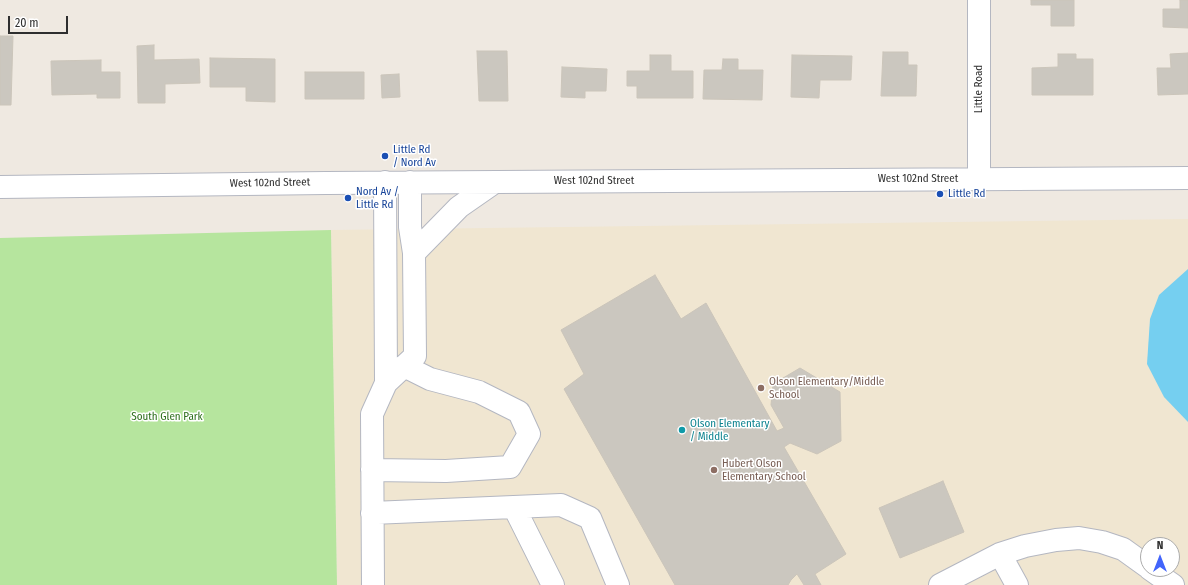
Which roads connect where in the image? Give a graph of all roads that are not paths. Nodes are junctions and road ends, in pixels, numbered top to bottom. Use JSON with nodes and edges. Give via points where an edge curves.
{"nodes":[{"id":1,"x":979,"y":0,"type":"edge"},
{"id":2,"x":1188,"y":178,"type":"edge"},
{"id":3,"x":979,"y":179,"type":"junction"},
{"id":4,"x":385,"y":182,"type":"junction"},
{"id":5,"x":410,"y":182,"type":"junction"},
{"id":6,"x":495,"y":182,"type":"junction"},
{"id":7,"x":0,"y":187,"type":"edge"},
{"id":8,"x":414,"y":253,"type":"junction"},
{"id":9,"x":404,"y":366,"type":"junction"},
{"id":10,"x":386,"y":383,"type":"junction"},
{"id":11,"x":372,"y":470,"type":"junction"},
{"id":12,"x":514,"y":507,"type":"junction"},
{"id":13,"x":372,"y":513,"type":"junction"},
{"id":14,"x":1000,"y":554,"type":"junction"},
{"id":15,"x":1140,"y":562,"type":"edge"},
{"id":16,"x":1162,"y":577,"type":"edge"},
{"id":17,"x":373,"y":585,"type":"edge"},
{"id":18,"x":553,"y":585,"type":"edge"},
{"id":19,"x":618,"y":585,"type":"edge"},
{"id":20,"x":940,"y":585,"type":"edge"},
{"id":21,"x":1017,"y":585,"type":"edge"},
{"id":22,"x":1173,"y":585,"type":"edge"}],
"edges":[{"from":1,"to":3,"type":"street","name":"Little Road"},
{"from":2,"to":3,"type":"street","name":"West 102nd Street"},
{"from":3,"to":6,"type":"street","name":"West 102nd Street"},
{"from":4,"to":5,"type":"street","name":"West 102nd Street"},
{"from":4,"to":7,"type":"street","name":"West 102nd Street"},
{"from":4,"to":10,"type":"street"},
{"from":5,"to":6,"type":"street","name":"West 102nd Street"},
{"from":5,"to":8,"type":"street","via":[[410,227]]},
{"from":6,"to":8,"type":"street","via":[[459,207]]},
{"from":8,"to":9,"type":"street","via":[[415,356]]},
{"from":9,"to":10,"type":"street"},
{"from":9,"to":11,"type":"street","via":[[430,379],[479,392],[519,412],[529,434],[510,467],[446,471]]},
{"from":10,"to":11,"type":"street","via":[[372,414]]},
{"from":11,"to":13,"type":"street"},
{"from":12,"to":13,"type":"street"},
{"from":12,"to":18,"type":"street"},
{"from":12,"to":19,"type":"street","via":[[561,504],[590,518]]},
{"from":13,"to":17,"type":"street"},
{"from":14,"to":15,"type":"street","via":[[1025,546],[1079,538],[1122,549]]},
{"from":14,"to":20,"type":"street"},
{"from":14,"to":21,"type":"street"},
{"from":16,"to":22,"type":"street"}]}
